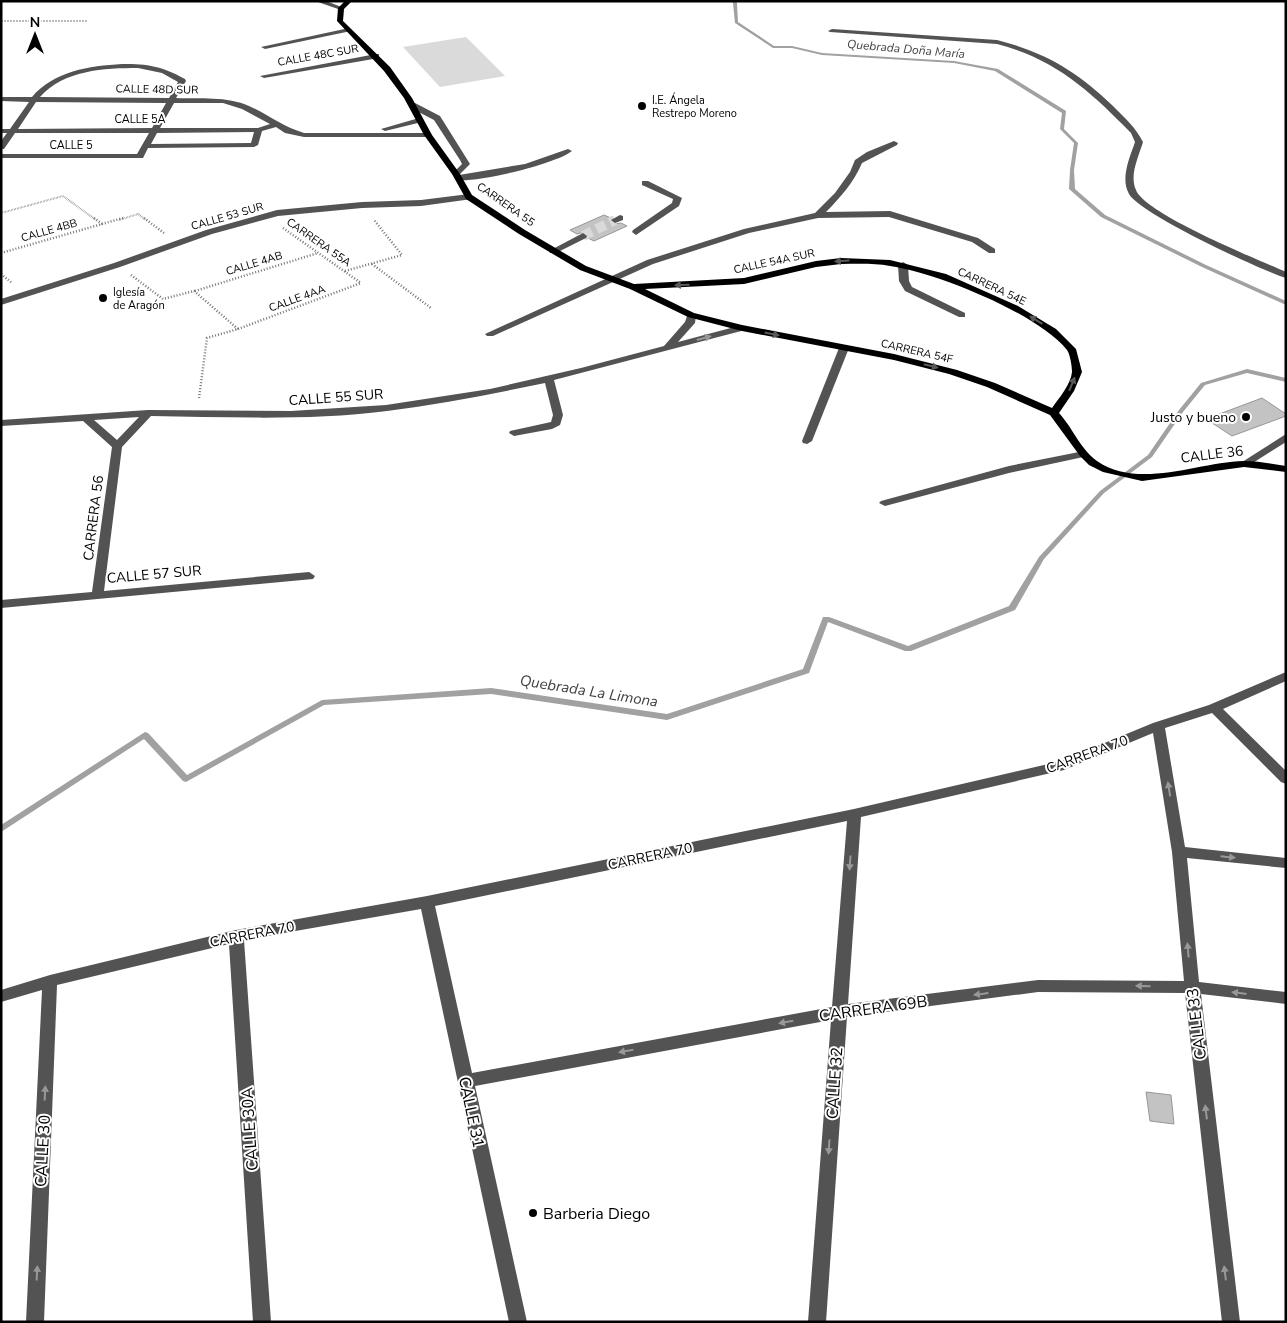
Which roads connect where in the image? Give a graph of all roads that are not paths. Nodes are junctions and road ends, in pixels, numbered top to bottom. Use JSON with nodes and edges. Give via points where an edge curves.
{"nodes":[{"id":1,"x":318,"y":1,"type":"edge"},
{"id":2,"x":349,"y":1,"type":"edge"},
{"id":3,"x":341,"y":8,"type":"junction"},
{"id":4,"x":349,"y":30,"type":"junction"},
{"id":5,"x":832,"y":31,"type":"dead end"},
{"id":6,"x":265,"y":47,"type":"dead end"},
{"id":7,"x":376,"y":56,"type":"junction"},
{"id":8,"x":264,"y":76,"type":"dead end"},
{"id":9,"x":1,"y":99,"type":"edge"},
{"id":10,"x":35,"y":99,"type":"junction"},
{"id":11,"x":172,"y":100,"type":"junction"},
{"id":12,"x":412,"y":105,"type":"junction"},
{"id":13,"x":419,"y":120,"type":"junction"},
{"id":14,"x":278,"y":124,"type":"junction"},
{"id":15,"x":1,"y":130,"type":"edge"},
{"id":16,"x":13,"y":130,"type":"junction"},
{"id":17,"x":154,"y":130,"type":"junction"},
{"id":18,"x":259,"y":130,"type":"junction"},
{"id":19,"x":364,"y":134,"type":"junction"},
{"id":20,"x":428,"y":135,"type":"junction"},
{"id":21,"x":894,"y":143,"type":"dead end"},
{"id":22,"x":146,"y":146,"type":"junction"},
{"id":23,"x":1,"y":147,"type":"edge"},
{"id":24,"x":568,"y":151,"type":"dead end"},
{"id":25,"x":1,"y":156,"type":"edge"},
{"id":26,"x":457,"y":176,"type":"junction"},
{"id":27,"x":644,"y":183,"type":"dead end"},
{"id":28,"x":469,"y":197,"type":"junction"},
{"id":29,"x":818,"y":215,"type":"junction"},
{"id":30,"x":636,"y":232,"type":"dead end"},
{"id":31,"x":583,"y":236,"type":"tunnel mouth"},
{"id":32,"x":553,"y":251,"type":"junction"},
{"id":33,"x":992,"y":251,"type":"dead end"},
{"id":34,"x":890,"y":263,"type":"joint"},
{"id":35,"x":903,"y":265,"type":"junction"},
{"id":36,"x":1284,"y":271,"type":"edge"},
{"id":37,"x":610,"y":279,"type":"junction"},
{"id":38,"x":633,"y":287,"type":"junction"},
{"id":39,"x":1,"y":302,"type":"edge"},
{"id":40,"x":690,"y":315,"type":"junction"},
{"id":41,"x":962,"y":315,"type":"dead end"},
{"id":42,"x":742,"y":328,"type":"junction"},
{"id":43,"x":490,"y":334,"type":"dead end"},
{"id":44,"x":844,"y":348,"type":"junction"},
{"id":45,"x":667,"y":349,"type":"junction"},
{"id":46,"x":549,"y":379,"type":"junction"},
{"id":47,"x":148,"y":413,"type":"junction"},
{"id":48,"x":1054,"y":413,"type":"junction"},
{"id":49,"x":85,"y":417,"type":"junction"},
{"id":50,"x":14,"y":422,"type":"junction"},
{"id":51,"x":1,"y":423,"type":"edge"},
{"id":52,"x":1,"y":432,"type":"edge"},
{"id":53,"x":514,"y":433,"type":"dead end"},
{"id":54,"x":1286,"y":438,"type":"edge"},
{"id":55,"x":806,"y":441,"type":"dead end"},
{"id":56,"x":117,"y":446,"type":"junction"},
{"id":57,"x":1084,"y":454,"type":"junction"},
{"id":58,"x":1244,"y":464,"type":"junction"},
{"id":59,"x":1286,"y":468,"type":"edge"},
{"id":60,"x":1142,"y":478,"type":"joint"},
{"id":61,"x":885,"y":503,"type":"dead end"},
{"id":62,"x":309,"y":576,"type":"dead end"},
{"id":63,"x":98,"y":594,"type":"junction"},
{"id":64,"x":1,"y":604,"type":"edge"},
{"id":65,"x":1286,"y":676,"type":"edge"},
{"id":66,"x":1214,"y":708,"type":"junction"},
{"id":67,"x":1158,"y":726,"type":"junction"},
{"id":68,"x":1286,"y":779,"type":"edge"},
{"id":69,"x":854,"y":814,"type":"junction"},
{"id":70,"x":1179,"y":852,"type":"junction"},
{"id":71,"x":1286,"y":864,"type":"edge"},
{"id":72,"x":426,"y":902,"type":"junction"},
{"id":73,"x":236,"y":936,"type":"junction"},
{"id":74,"x":50,"y":981,"type":"junction"},
{"id":75,"x":1192,"y":987,"type":"junction"},
{"id":76,"x":1,"y":996,"type":"edge"},
{"id":77,"x":1286,"y":998,"type":"edge"},
{"id":78,"x":839,"y":1012,"type":"junction"},
{"id":79,"x":465,"y":1081,"type":"junction"},
{"id":80,"x":35,"y":1322,"type":"edge"},
{"id":81,"x":262,"y":1322,"type":"edge"},
{"id":82,"x":518,"y":1322,"type":"edge"},
{"id":83,"x":817,"y":1322,"type":"edge"},
{"id":84,"x":1231,"y":1322,"type":"edge"}],
"edges":[{"from":1,"to":3,"type":"street"},
{"from":2,"to":3,"type":"main road"},
{"from":3,"to":4,"type":"main road","name":"CARRERA 55","via":[[340,21]]},
{"from":4,"to":6,"type":"street"},
{"from":4,"to":7,"type":"main road","name":"CARRERA 55"},
{"from":5,"to":36,"type":"street","via":[[997,42],[1019,46],[1043,56],[1084,84],[1134,132],[1139,142],[1129,177],[1133,193],[1149,208]]},
{"from":7,"to":8,"type":"street","name":"CALLE 48C SUR"},
{"from":7,"to":12,"type":"main road","name":"CARRERA 55"},
{"from":9,"to":10,"type":"street","name":"CALLE 48D SUR"},
{"from":10,"to":11,"type":"street","name":"CALLE 48D SUR"},
{"from":10,"to":11,"type":"street","via":[[47,86],[78,72],[141,67],[164,71],[182,80]]},
{"from":10,"to":16,"type":"street"},
{"from":11,"to":14,"type":"street","name":"CALLE 48D SUR","via":[[223,101],[245,107]]},
{"from":11,"to":17,"type":"street"},
{"from":12,"to":13,"type":"main road","name":"CARRERA 55"},
{"from":12,"to":26,"type":"street","via":[[437,118],[466,164]]},
{"from":13,"to":19,"type":"street"},
{"from":13,"to":20,"type":"main road","name":"CARRERA 55"},
{"from":14,"to":18,"type":"street","name":"CALLE 5A"},
{"from":14,"to":19,"type":"street","name":"CALLE 48D SUR","via":[[288,131],[304,135]]},
{"from":15,"to":16,"type":"street","name":"CALLE 5A"},
{"from":16,"to":17,"type":"street","name":"CALLE 5A"},
{"from":16,"to":23,"type":"street"},
{"from":17,"to":18,"type":"street","name":"CALLE 5A"},
{"from":17,"to":22,"type":"street"},
{"from":18,"to":22,"type":"street","via":[[254,145]]},
{"from":19,"to":20,"type":"street"},
{"from":20,"to":26,"type":"main road","name":"CARRERA 55"},
{"from":21,"to":29,"type":"street","via":[[858,162],[846,184]]},
{"from":22,"to":25,"type":"street","name":"CALLE 5","via":[[140,156]]},
{"from":24,"to":26,"type":"street","via":[[526,168]]},
{"from":26,"to":28,"type":"main road","name":"CARRERA 55"},
{"from":27,"to":30,"type":"street","via":[[678,198],[676,204]]},
{"from":28,"to":32,"type":"main road","name":"CARRERA 55"},
{"from":28,"to":39,"type":"street","name":"CALLE 53 SUR","via":[[277,213],[209,232]]},
{"from":29,"to":33,"type":"street","via":[[890,214],[975,240]]},
{"from":29,"to":37,"type":"street","via":[[747,231],[650,262]]},
{"from":31,"to":32,"type":"street"},
{"from":32,"to":37,"type":"main road","name":"CARRERA 55"},
{"from":34,"to":35,"type":"main road","name":"CARRERA 54E"},
{"from":34,"to":38,"type":"main road","name":"CALLE 54A SUR","one_way":true,"via":[[841,261],[744,281]]},
{"from":35,"to":41,"type":"street","via":[[908,289]]},
{"from":48,"to":35,"type":"main road","name":"CARRERA 54E","one_way":true,"via":[[1077,372],[1073,351],[1053,331],[1015,308],[943,276]]},
{"from":37,"to":38,"type":"main road","name":"CARRERA 55"},
{"from":37,"to":43,"type":"street"},
{"from":38,"to":40,"type":"main road","name":"CARRERA 55"},
{"from":40,"to":42,"type":"main road","name":"CARRERA 54F"},
{"from":40,"to":45,"type":"street","via":[[690,323]]},
{"from":42,"to":44,"type":"main road","name":"CARRERA 54F","one_way":true},
{"from":45,"to":42,"type":"street","name":"CALLE 55 SUR","one_way":true},
{"from":44,"to":48,"type":"main road","name":"CARRERA 54F","one_way":true,"via":[[953,372]]},
{"from":44,"to":55,"type":"street"},
{"from":45,"to":46,"type":"street","name":"CALLE 55 SUR"},
{"from":46,"to":47,"type":"street","name":"CALLE 55 SUR","via":[[437,402],[386,408],[300,414]]},
{"from":46,"to":53,"type":"street","via":[[558,415],[556,423]]},
{"from":47,"to":49,"type":"street","name":"CALLE 55 SUR"},
{"from":47,"to":56,"type":"street"},
{"from":48,"to":57,"type":"main road","name":"CARRERA 54F"},
{"from":49,"to":50,"type":"street","name":"CALLE 55 SUR"},
{"from":49,"to":56,"type":"street"},
{"from":50,"to":51,"type":"street","name":"CALLE 55 SUR"},
{"from":50,"to":52,"type":"street"},
{"from":54,"to":58,"type":"street"},
{"from":56,"to":63,"type":"street","name":"CARRERA 56"},
{"from":57,"to":60,"type":"main road","name":"CARRERA 54F","via":[[1107,470]]},
{"from":57,"to":61,"type":"street","via":[[1001,470]]},
{"from":58,"to":59,"type":"main road","name":"CALLE 36"},
{"from":58,"to":60,"type":"main road","name":"CALLE 36"},
{"from":62,"to":63,"type":"street","name":"CALLE 57 SUR"},
{"from":63,"to":64,"type":"street","name":"CALLE 57 SUR"},
{"from":65,"to":66,"type":"street","name":"CARRERA 70"},
{"from":66,"to":67,"type":"street","name":"CARRERA 70"},
{"from":66,"to":68,"type":"street"},
{"from":67,"to":69,"type":"street","name":"CARRERA 70","via":[[1064,765]]},
{"from":70,"to":67,"type":"street","name":"CALLE 33","one_way":true},
{"from":69,"to":72,"type":"street","name":"CARRERA 70"},
{"from":69,"to":78,"type":"street","name":"CALLE 32","one_way":true},
{"from":70,"to":71,"type":"street","one_way":true},
{"from":75,"to":70,"type":"street","name":"CALLE 33","one_way":true},
{"from":72,"to":73,"type":"street","name":"CARRERA 70"},
{"from":72,"to":79,"type":"street","name":"CALLE 31"},
{"from":73,"to":74,"type":"street","name":"CARRERA 70"},
{"from":73,"to":81,"type":"street","name":"CALLE 30A"},
{"from":74,"to":76,"type":"street","name":"CARRERA 70"},
{"from":80,"to":74,"type":"street","name":"CALLE 30","one_way":true},
{"from":77,"to":75,"type":"street","name":"CARRERA 69B","one_way":true},
{"from":75,"to":78,"type":"street","name":"CARRERA 69B","one_way":true,"via":[[1038,986]]},
{"from":84,"to":75,"type":"street","name":"CALLE 33","one_way":true},
{"from":78,"to":79,"type":"street","name":"CARRERA 69B","one_way":true},
{"from":78,"to":83,"type":"street","name":"CALLE 32","one_way":true},
{"from":79,"to":82,"type":"street","name":"CALLE 31"}]}
